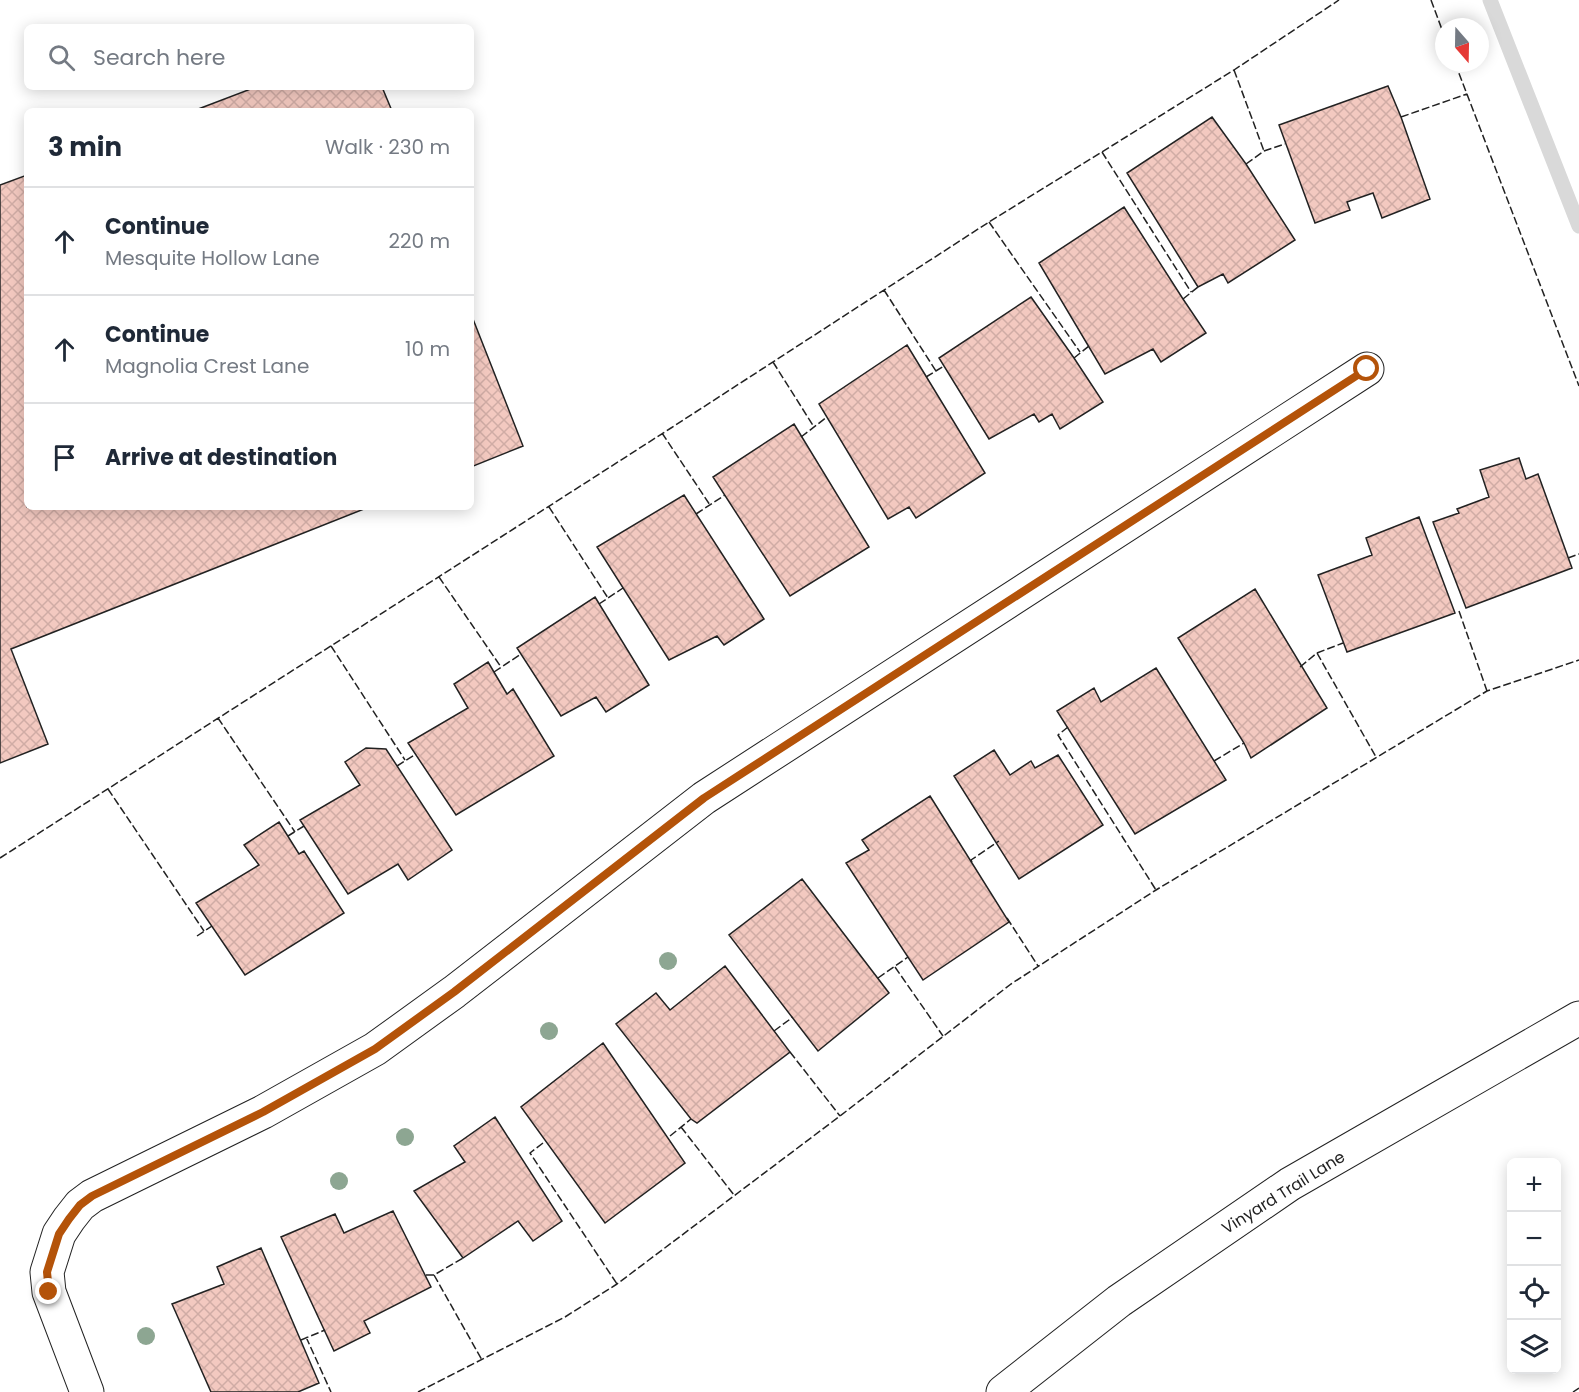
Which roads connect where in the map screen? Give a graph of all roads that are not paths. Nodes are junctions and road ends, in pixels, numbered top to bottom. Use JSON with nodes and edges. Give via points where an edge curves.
{"nodes":[{"id":1,"x":1367,"y":369,"type":"dead end"},
{"id":2,"x":1579,"y":1018,"type":"edge"},
{"id":3,"x":87,"y":1392,"type":"edge"},
{"id":4,"x":1003,"y":1392,"type":"edge"}],
"edges":[{"from":1,"to":3,"type":"street","via":[[704,798],[375,1049],[263,1112],[80,1205],[59,1234],[47,1272],[49,1292]]},
{"from":2,"to":4,"type":"street","name":"Vinyard Trail Lane","via":[[1290,1184],[1119,1301]]}]}
